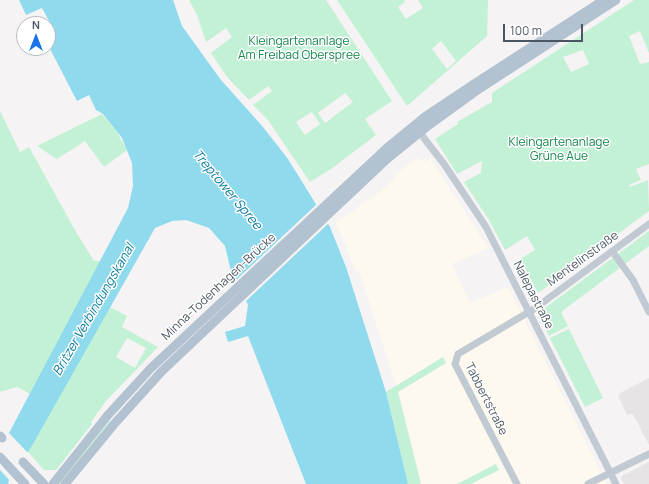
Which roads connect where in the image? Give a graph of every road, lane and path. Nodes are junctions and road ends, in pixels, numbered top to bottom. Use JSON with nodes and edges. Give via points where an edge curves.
{"nodes":[{"id":1,"x":604,"y":0,"type":"edge"},
{"id":2,"x":616,"y":0,"type":"edge"},
{"id":3,"x":417,"y":129,"type":"junction"},
{"id":4,"x":649,"y":224,"type":"edge"},
{"id":5,"x":612,"y":251,"type":"junction"},
{"id":6,"x":530,"y":312,"type":"junction"},
{"id":7,"x":649,"y":312,"type":"edge"},
{"id":8,"x":649,"y":454,"type":"edge"},
{"id":9,"x":0,"y":457,"type":"edge"},
{"id":10,"x":24,"y":462,"type":"dead end"},
{"id":11,"x":611,"y":473,"type":"junction"},
{"id":12,"x":26,"y":484,"type":"edge"},
{"id":13,"x":44,"y":484,"type":"edge"},
{"id":14,"x":53,"y":484,"type":"edge"},
{"id":15,"x":65,"y":484,"type":"edge"},
{"id":16,"x":517,"y":484,"type":"edge"},
{"id":17,"x":588,"y":484,"type":"edge"},
{"id":18,"x":616,"y":484,"type":"edge"}],
"edges":[{"from":1,"to":3,"type":"main road","via":[[474,84]]},
{"from":2,"to":3,"type":"main road"},
{"from":3,"to":6,"type":"street","name":"Nalepastraße","via":[[486,227]]},
{"from":3,"to":14,"type":"main road","name":"Minna-Todenhagen-Brücke","via":[[350,182],[163,356],[108,415]]},
{"from":3,"to":15,"type":"main road","name":"Minna-Todenhagen-Brücke","via":[[358,189],[172,362],[116,422]]},
{"from":4,"to":5,"type":"street","name":"Mentelinstraße"},
{"from":5,"to":6,"type":"street","name":"Mentelinstraße"},
{"from":5,"to":7,"type":"street","via":[[633,280]]},
{"from":6,"to":11,"type":"street","name":"Nalepastraße"},
{"from":6,"to":16,"type":"street","name":"Tabbertstraße","via":[[458,354],[456,364]]},
{"from":8,"to":11,"type":"street"},
{"from":9,"to":12,"type":"main road"},
{"from":10,"to":13,"type":"main road"},
{"from":11,"to":17,"type":"street"},
{"from":11,"to":18,"type":"street","name":"Nalepastraße"}]}
